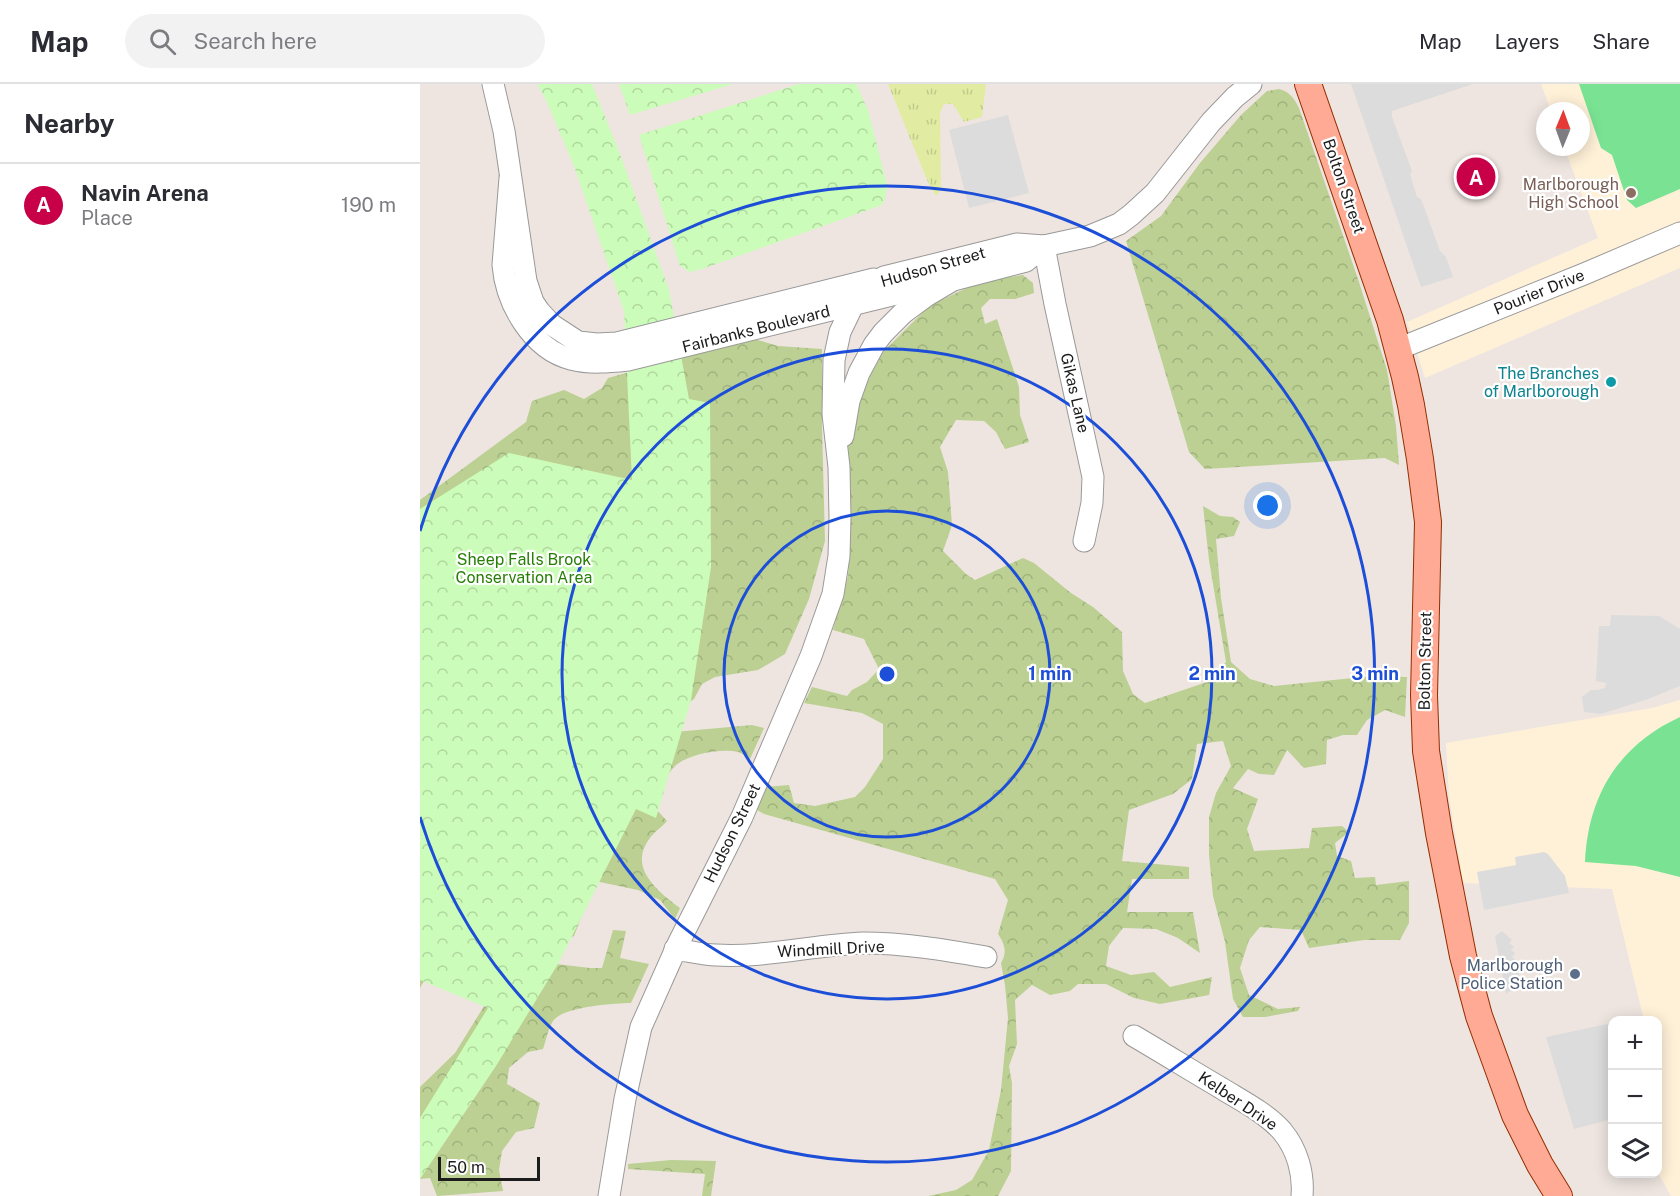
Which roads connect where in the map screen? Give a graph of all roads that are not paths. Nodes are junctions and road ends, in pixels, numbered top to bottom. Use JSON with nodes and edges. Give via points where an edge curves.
{"nodes":[{"id":1,"x":493,"y":84,"type":"edge"},
{"id":2,"x":1251,"y":84,"type":"edge"},
{"id":3,"x":1308,"y":84,"type":"edge"},
{"id":4,"x":1680,"y":232,"type":"edge"},
{"id":5,"x":1044,"y":246,"type":"junction"},
{"id":6,"x":884,"y":277,"type":"junction"},
{"id":7,"x":953,"y":280,"type":"junction"},
{"id":8,"x":853,"y":305,"type":"junction"},
{"id":9,"x":564,"y":346,"type":"junction"},
{"id":10,"x":1398,"y":349,"type":"junction"},
{"id":11,"x":839,"y":467,"type":"junction"},
{"id":12,"x":1084,"y":541,"type":"dead end"},
{"id":13,"x":675,"y":949,"type":"junction"},
{"id":14,"x":986,"y":957,"type":"dead end"},
{"id":15,"x":1134,"y":1036,"type":"dead end"},
{"id":16,"x":609,"y":1196,"type":"edge"},
{"id":17,"x":1302,"y":1196,"type":"edge"},
{"id":18,"x":1559,"y":1196,"type":"edge"}],
"edges":[{"from":1,"to":9,"type":"street","via":[[510,178],[504,278],[521,318],[539,340]]},
{"from":2,"to":5,"type":"street","name":"Hudson Street","via":[[1223,109],[1169,177],[1131,215],[1090,236]]},
{"from":3,"to":10,"type":"main road","name":"Bolton Street"},
{"from":4,"to":10,"type":"street","name":"Pourier Drive"},
{"from":5,"to":6,"type":"street","name":"Hudson Street","via":[[1017,244]]},
{"from":5,"to":7,"type":"street","name":"Hudson Street","via":[[1026,261]]},
{"from":5,"to":12,"type":"street","name":"Gikas Lane","via":[[1093,477]]},
{"from":6,"to":8,"type":"street","name":"Hudson Street","via":[[866,289]]},
{"from":6,"to":9,"type":"street","name":"Fairbanks Boulevard","via":[[617,343]]},
{"from":7,"to":8,"type":"street","name":"Fairbanks Boulevard"},
{"from":7,"to":11,"type":"street","name":"Hudson Street","via":[[903,313],[874,345],[851,394]]},
{"from":8,"to":9,"type":"street","name":"Fairbanks Boulevard","via":[[628,360],[590,362],[569,358]]},
{"from":8,"to":11,"type":"street","name":"Hudson Street","via":[[840,332],[834,360],[833,414]]},
{"from":10,"to":18,"type":"main road","name":"Bolton Street","via":[[1413,415],[1427,513],[1424,723],[1447,880],[1471,989],[1489,1043],[1524,1136]]},
{"from":11,"to":13,"type":"street","name":"Hudson Street","via":[[839,556],[826,618],[742,817]]},
{"from":13,"to":14,"type":"street","name":"Windmill Drive","via":[[716,956],[751,955],[864,943],[926,947]]},
{"from":13,"to":16,"type":"street","name":"Hudson Street","via":[[641,1027]]},
{"from":15,"to":17,"type":"street","name":"Kelber Drive","via":[[1268,1118],[1292,1147],[1300,1167]]}]}
